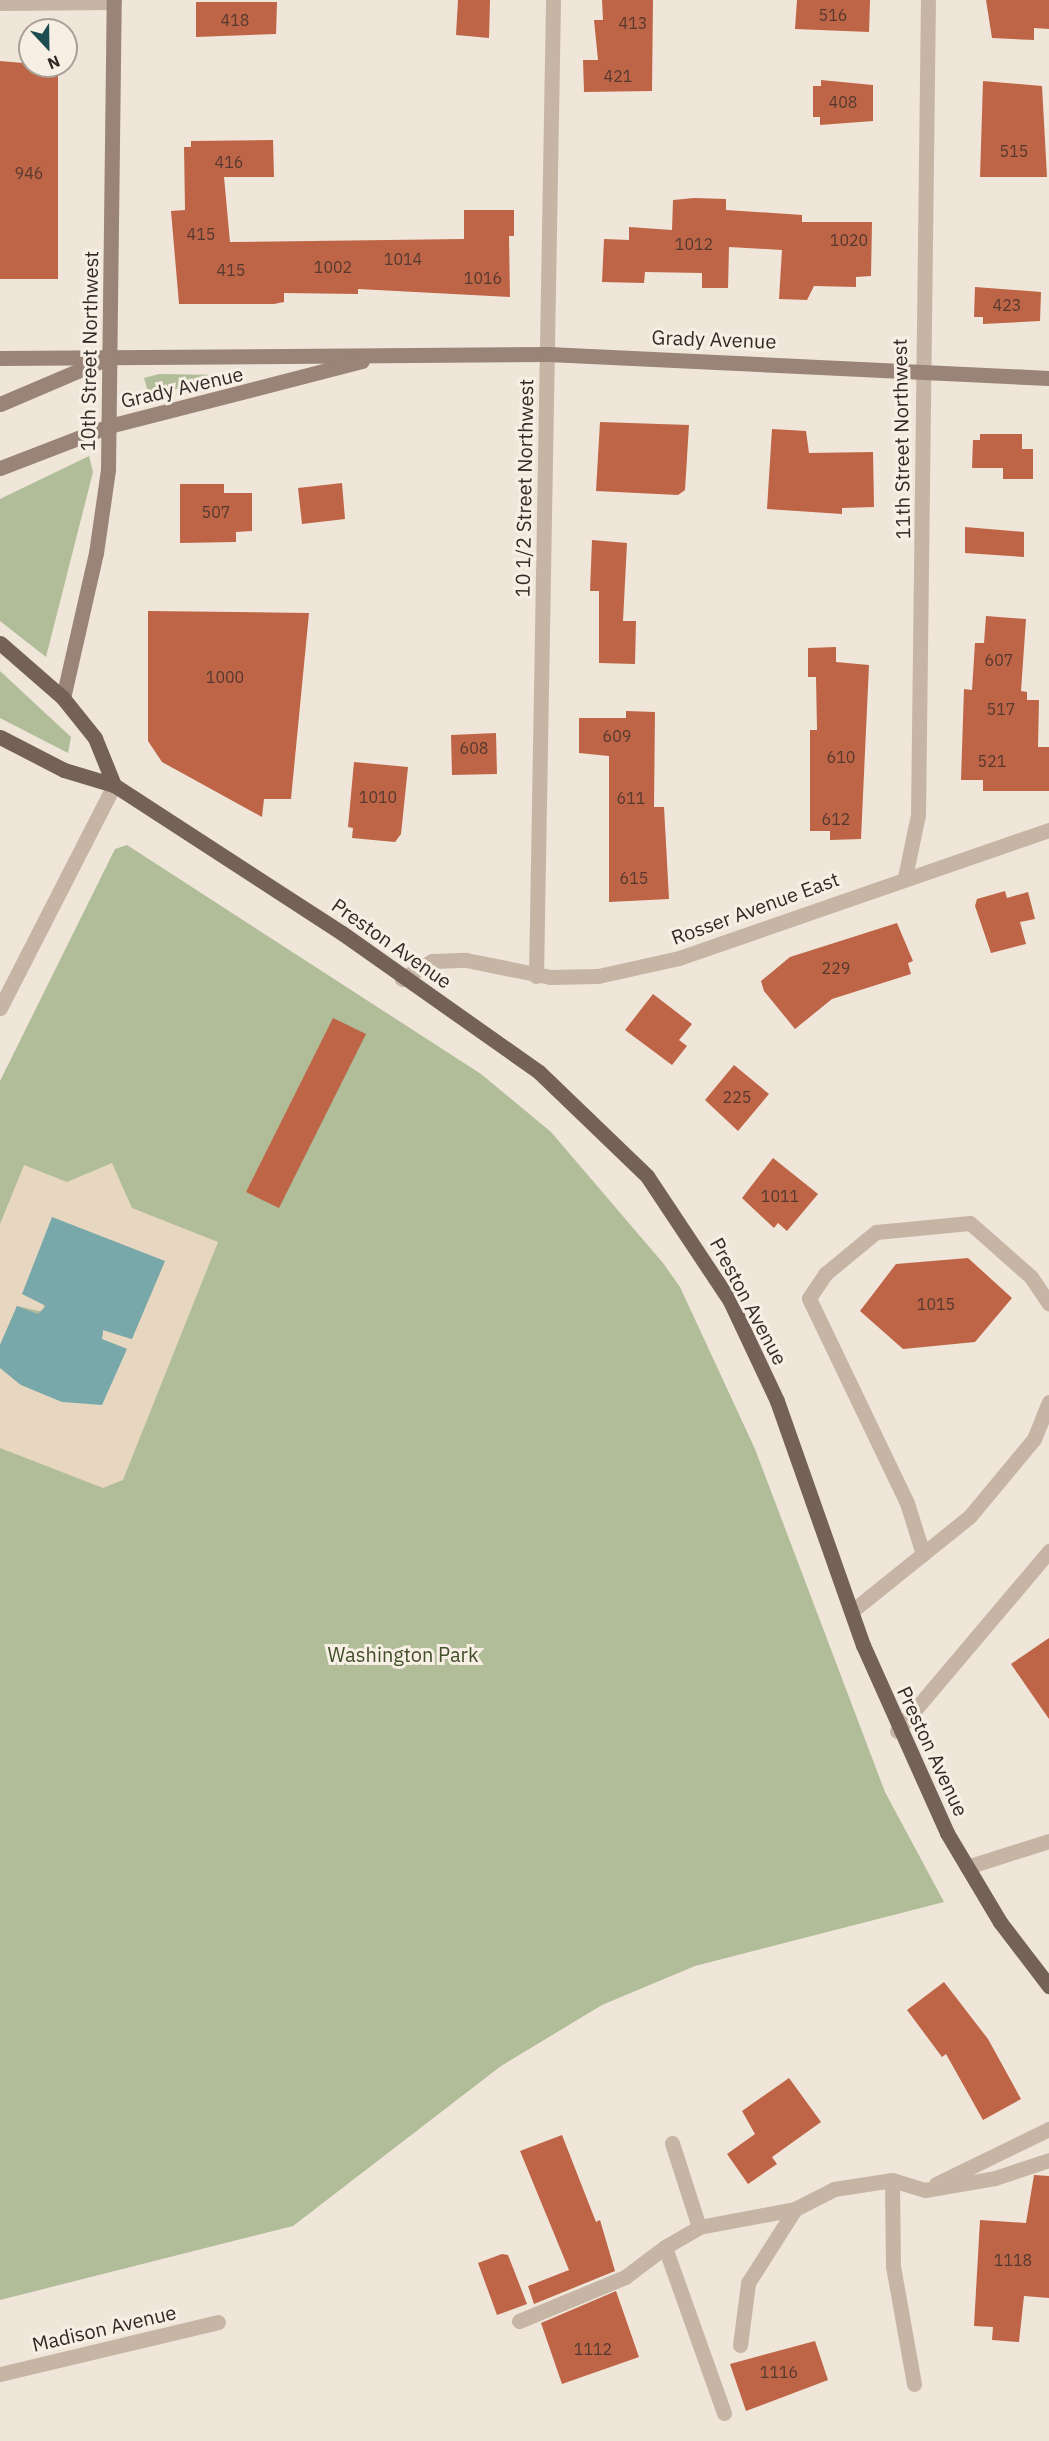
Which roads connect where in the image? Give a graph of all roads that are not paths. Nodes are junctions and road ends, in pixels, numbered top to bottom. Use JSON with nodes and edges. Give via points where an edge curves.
{"nodes":[{"id":1,"x":553,"y":0,"type":"edge"},
{"id":2,"x":928,"y":0,"type":"edge"},
{"id":3,"x":114,"y":1,"type":"edge"},
{"id":4,"x":0,"y":3,"type":"edge"},
{"id":5,"x":548,"y":354,"type":"junction"},
{"id":6,"x":376,"y":356,"type":"junction"},
{"id":7,"x":111,"y":357,"type":"junction"},
{"id":8,"x":0,"y":358,"type":"edge"},
{"id":9,"x":921,"y":371,"type":"junction"},
{"id":10,"x":1049,"y":378,"type":"edge"},
{"id":11,"x":0,"y":404,"type":"edge"},
{"id":12,"x":109,"y":426,"type":"junction"},
{"id":13,"x":0,"y":468,"type":"edge"},
{"id":14,"x":0,"y":643,"type":"edge"},
{"id":15,"x":63,"y":698,"type":"junction"},
{"id":16,"x":0,"y":737,"type":"edge"},
{"id":17,"x":114,"y":785,"type":"junction"},
{"id":18,"x":1049,"y":830,"type":"edge"},
{"id":19,"x":905,"y":877,"type":"junction"},
{"id":20,"x":536,"y":976,"type":"junction"},
{"id":21,"x":402,"y":979,"type":"junction"},
{"id":22,"x":0,"y":1008,"type":"edge"},
{"id":23,"x":1049,"y":1304,"type":"edge"},
{"id":24,"x":1049,"y":1402,"type":"edge"},
{"id":25,"x":1049,"y":1551,"type":"edge"},
{"id":26,"x":922,"y":1554,"type":"junction"},
{"id":27,"x":852,"y":1611,"type":"junction"},
{"id":28,"x":897,"y":1731,"type":"junction"},
{"id":29,"x":1049,"y":1841,"type":"edge"},
{"id":30,"x":967,"y":1867,"type":"junction"},
{"id":31,"x":1049,"y":1986,"type":"edge"},
{"id":32,"x":1049,"y":2129,"type":"edge"},
{"id":33,"x":672,"y":2143,"type":"dead end"},
{"id":34,"x":1049,"y":2160,"type":"edge"},
{"id":35,"x":892,"y":2180,"type":"junction"},
{"id":36,"x":925,"y":2190,"type":"junction"},
{"id":37,"x":795,"y":2209,"type":"junction"},
{"id":38,"x":699,"y":2228,"type":"junction"},
{"id":39,"x":665,"y":2247,"type":"junction"},
{"id":40,"x":519,"y":2321,"type":"dead end"},
{"id":41,"x":218,"y":2322,"type":"dead end"},
{"id":42,"x":740,"y":2345,"type":"dead end"},
{"id":43,"x":0,"y":2374,"type":"edge"},
{"id":44,"x":914,"y":2384,"type":"dead end"},
{"id":45,"x":724,"y":2413,"type":"dead end"}],
"edges":[{"from":1,"to":5,"type":"street","name":"10 1/2 Street Northwest"},
{"from":2,"to":9,"type":"street","name":"11th Street Northwest"},
{"from":3,"to":4,"type":"street"},
{"from":3,"to":7,"type":"main road","name":"10th Street Northwest"},
{"from":5,"to":6,"type":"main road","name":"Grady Avenue"},
{"from":5,"to":9,"type":"main road","name":"Grady Avenue"},
{"from":5,"to":20,"type":"street","name":"10 1/2 Street Northwest"},
{"from":6,"to":7,"type":"main road","name":"Grady Avenue"},
{"from":6,"to":12,"type":"main road","name":"Grady Avenue","via":[[279,386]]},
{"from":7,"to":8,"type":"main road","name":"Grady Avenue"},
{"from":7,"to":11,"type":"main road"},
{"from":7,"to":12,"type":"main road","name":"10th Street Northwest"},
{"from":9,"to":10,"type":"main road","name":"Grady Avenue"},
{"from":9,"to":19,"type":"street","name":"11th Street Northwest","via":[[918,815]]},
{"from":12,"to":13,"type":"main road","name":"Grady Avenue"},
{"from":12,"to":15,"type":"main road","name":"10th Street Northwest","via":[[96,553]]},
{"from":14,"to":15,"type":"main road"},
{"from":15,"to":17,"type":"main road","via":[[95,738]]},
{"from":16,"to":17,"type":"main road","name":"Preston Avenue","via":[[64,770]]},
{"from":17,"to":21,"type":"main road","name":"Preston Avenue","via":[[342,933]]},
{"from":17,"to":22,"type":"street"},
{"from":18,"to":19,"type":"street","name":"Rosser Avenue East"},
{"from":19,"to":20,"type":"street","name":"Rosser Avenue East","via":[[679,958],[598,976]]},
{"from":20,"to":21,"type":"street","name":"Rosser Avenue East","via":[[466,960],[432,961]]},
{"from":21,"to":27,"type":"main road","name":"Preston Avenue","via":[[539,1072],[595,1121],[692,1237],[730,1301],[777,1401]]},
{"from":23,"to":26,"type":"street","via":[[1031,1277],[970,1223],[876,1232],[825,1274],[809,1298],[907,1503]]},
{"from":24,"to":26,"type":"street","via":[[1027,1448],[970,1516]]},
{"from":25,"to":28,"type":"street"},
{"from":26,"to":27,"type":"street"},
{"from":27,"to":28,"type":"main road","name":"Preston Avenue"},
{"from":28,"to":30,"type":"main road","name":"Preston Avenue"},
{"from":29,"to":30,"type":"street"},
{"from":30,"to":31,"type":"main road","name":"Preston Avenue"},
{"from":32,"to":36,"type":"street"},
{"from":33,"to":38,"type":"street"},
{"from":34,"to":36,"type":"street","via":[[995,2178]]},
{"from":35,"to":36,"type":"street"},
{"from":35,"to":37,"type":"street","via":[[834,2189]]},
{"from":35,"to":44,"type":"street","via":[[893,2266]]},
{"from":37,"to":38,"type":"street"},
{"from":37,"to":42,"type":"street","via":[[748,2283]]},
{"from":38,"to":39,"type":"street"},
{"from":39,"to":40,"type":"street","via":[[625,2277]]},
{"from":39,"to":45,"type":"street"},
{"from":41,"to":43,"type":"street","name":"Madison Avenue"}]}
